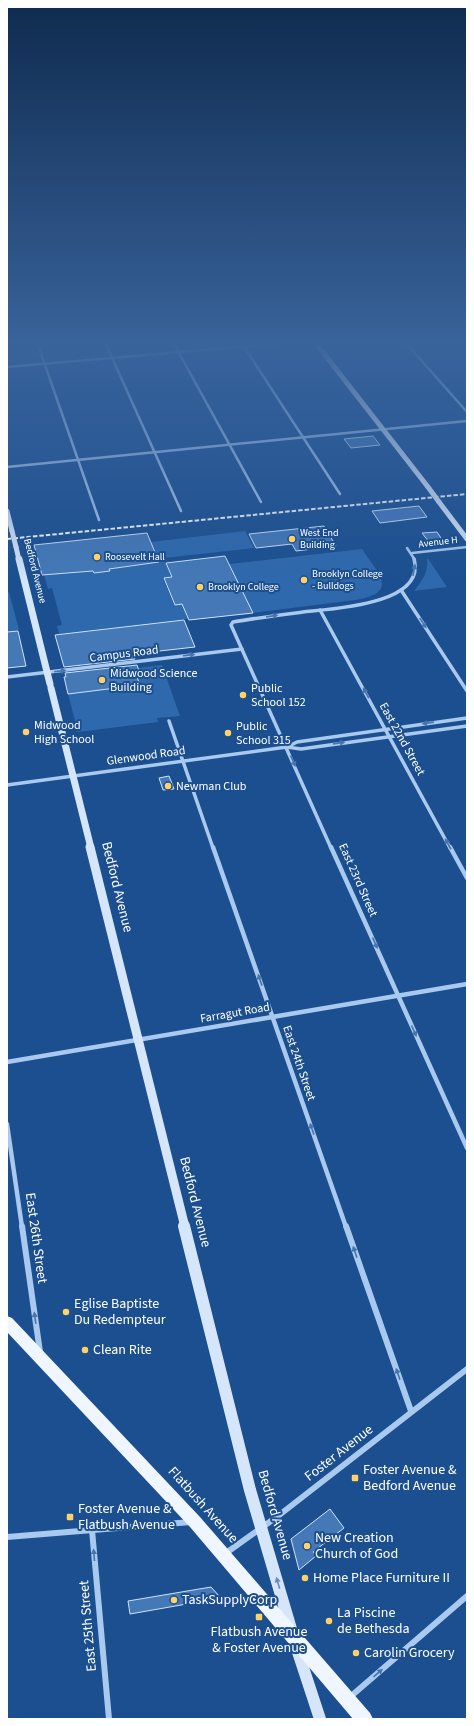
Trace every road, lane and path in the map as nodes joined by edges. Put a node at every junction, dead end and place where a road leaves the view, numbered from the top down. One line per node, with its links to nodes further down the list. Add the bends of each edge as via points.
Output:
1 (65, 423): 11 (street)
2 (141, 423): 10 (street)
3 (217, 423): 9 (street)
4 (293, 423): 8 (street)
5 (378, 423): 7 (main road)
6 (453, 423): 7 (street)
7 (384, 430): 8 (street); 18 (main road, bridge)
8 (303, 438): 9 (street); 13 (street)
9 (229, 445): 10 (street); 14 (street)
10 (154, 452): 11 (street); 16 (street)
11 (78, 460): 12 (street); 17 (street)
12 (7, 467)
13 (340, 494)
14 (261, 502)
15 (7, 511): 25 (main road, Bedford Avenue, bridge)
16 (181, 511)
17 (99, 520)
18 (467, 539)
19 (467, 547): 21 (street, Avenue H)
20 (407, 548): 21 (street)
21 (412, 553): 22 (street, one-way to 21, via 415,572 416,565)
22 (401, 590): 23 (street, via 368,603); 27 (street, one-way to 27)
23 (320, 610): 24 (street, East 23rd Street, one-way to 23, via 231,625 233,622); 31 (street, East 22nd Street, one-way to 23)
24 (242, 648): 25 (street, Campus Road, one-way to 24); 33 (street, East 23rd Street)
25 (47, 672): 26 (street, Campus Road); 35 (main road, Bedford Avenue)
26 (7, 677)
27 (467, 691)
28 (467, 718): 31 (street, Glenwood Road, one-way to 31)
29 (169, 720): 34 (street, East 24th Street)
30 (467, 726): 32 (street, Glenwood Road)
31 (386, 729): 32 (street, East 22nd Street); 33 (street, Glenwood Road, via 297,742)
32 (390, 736): 33 (street, Glenwood Road, one-way to 32, via 301,749); 37 (street, East 22nd Street, one-way to 32)
33 (287, 747): 34 (street, Glenwood Road); 39 (street, East 23rd Street, one-way to 39)
34 (183, 761): 35 (street, Glenwood Road); 40 (street, East 24th Street, one-way to 34)
35 (73, 776): 36 (street, Glenwood Road); 41 (main road, Bedford Avenue)
36 (7, 785)
37 (467, 878)
38 (467, 984): 39 (street, Farragut Road)
39 (398, 996): 40 (street, Farragut Road); 44 (street, East 23rd Street, one-way to 44)
40 (273, 1017): 41 (street, Farragut Road); 48 (street, East 24th Street, one-way to 40)
41 (138, 1040): 42 (street, Farragut Road); 50 (main road, Bedford Avenue)
42 (7, 1062)
43 (7, 1124): 46 (street, East 26th Street, one-way to 43)
44 (467, 1148)
45 (7, 1322): 46 (main road, Flatbush Avenue)
46 (40, 1356): 49 (main road, Flatbush Avenue)
47 (467, 1368): 48 (street, Foster Avenue)
48 (411, 1411): 50 (street, Foster Avenue)
49 (195, 1522): 51 (street); 53 (main road, Flatbush Avenue)
50 (260, 1529): 53 (street, Foster Avenue); 55 (main road, Bedford Avenue, one-way to 50)
51 (92, 1530): 52 (street); 57 (street, East 25th Street, one-way to 51)
52 (7, 1537)
53 (224, 1555): 55 (main road, Flatbush Avenue)
54 (467, 1596): 56 (street, one-way to 54)
55 (292, 1634): 56 (main road, Flatbush Avenue); 58 (main road, Bedford Avenue)
56 (348, 1698): 59 (main road, Flatbush Avenue)
57 (109, 1719)
58 (320, 1719)
59 (364, 1719)

